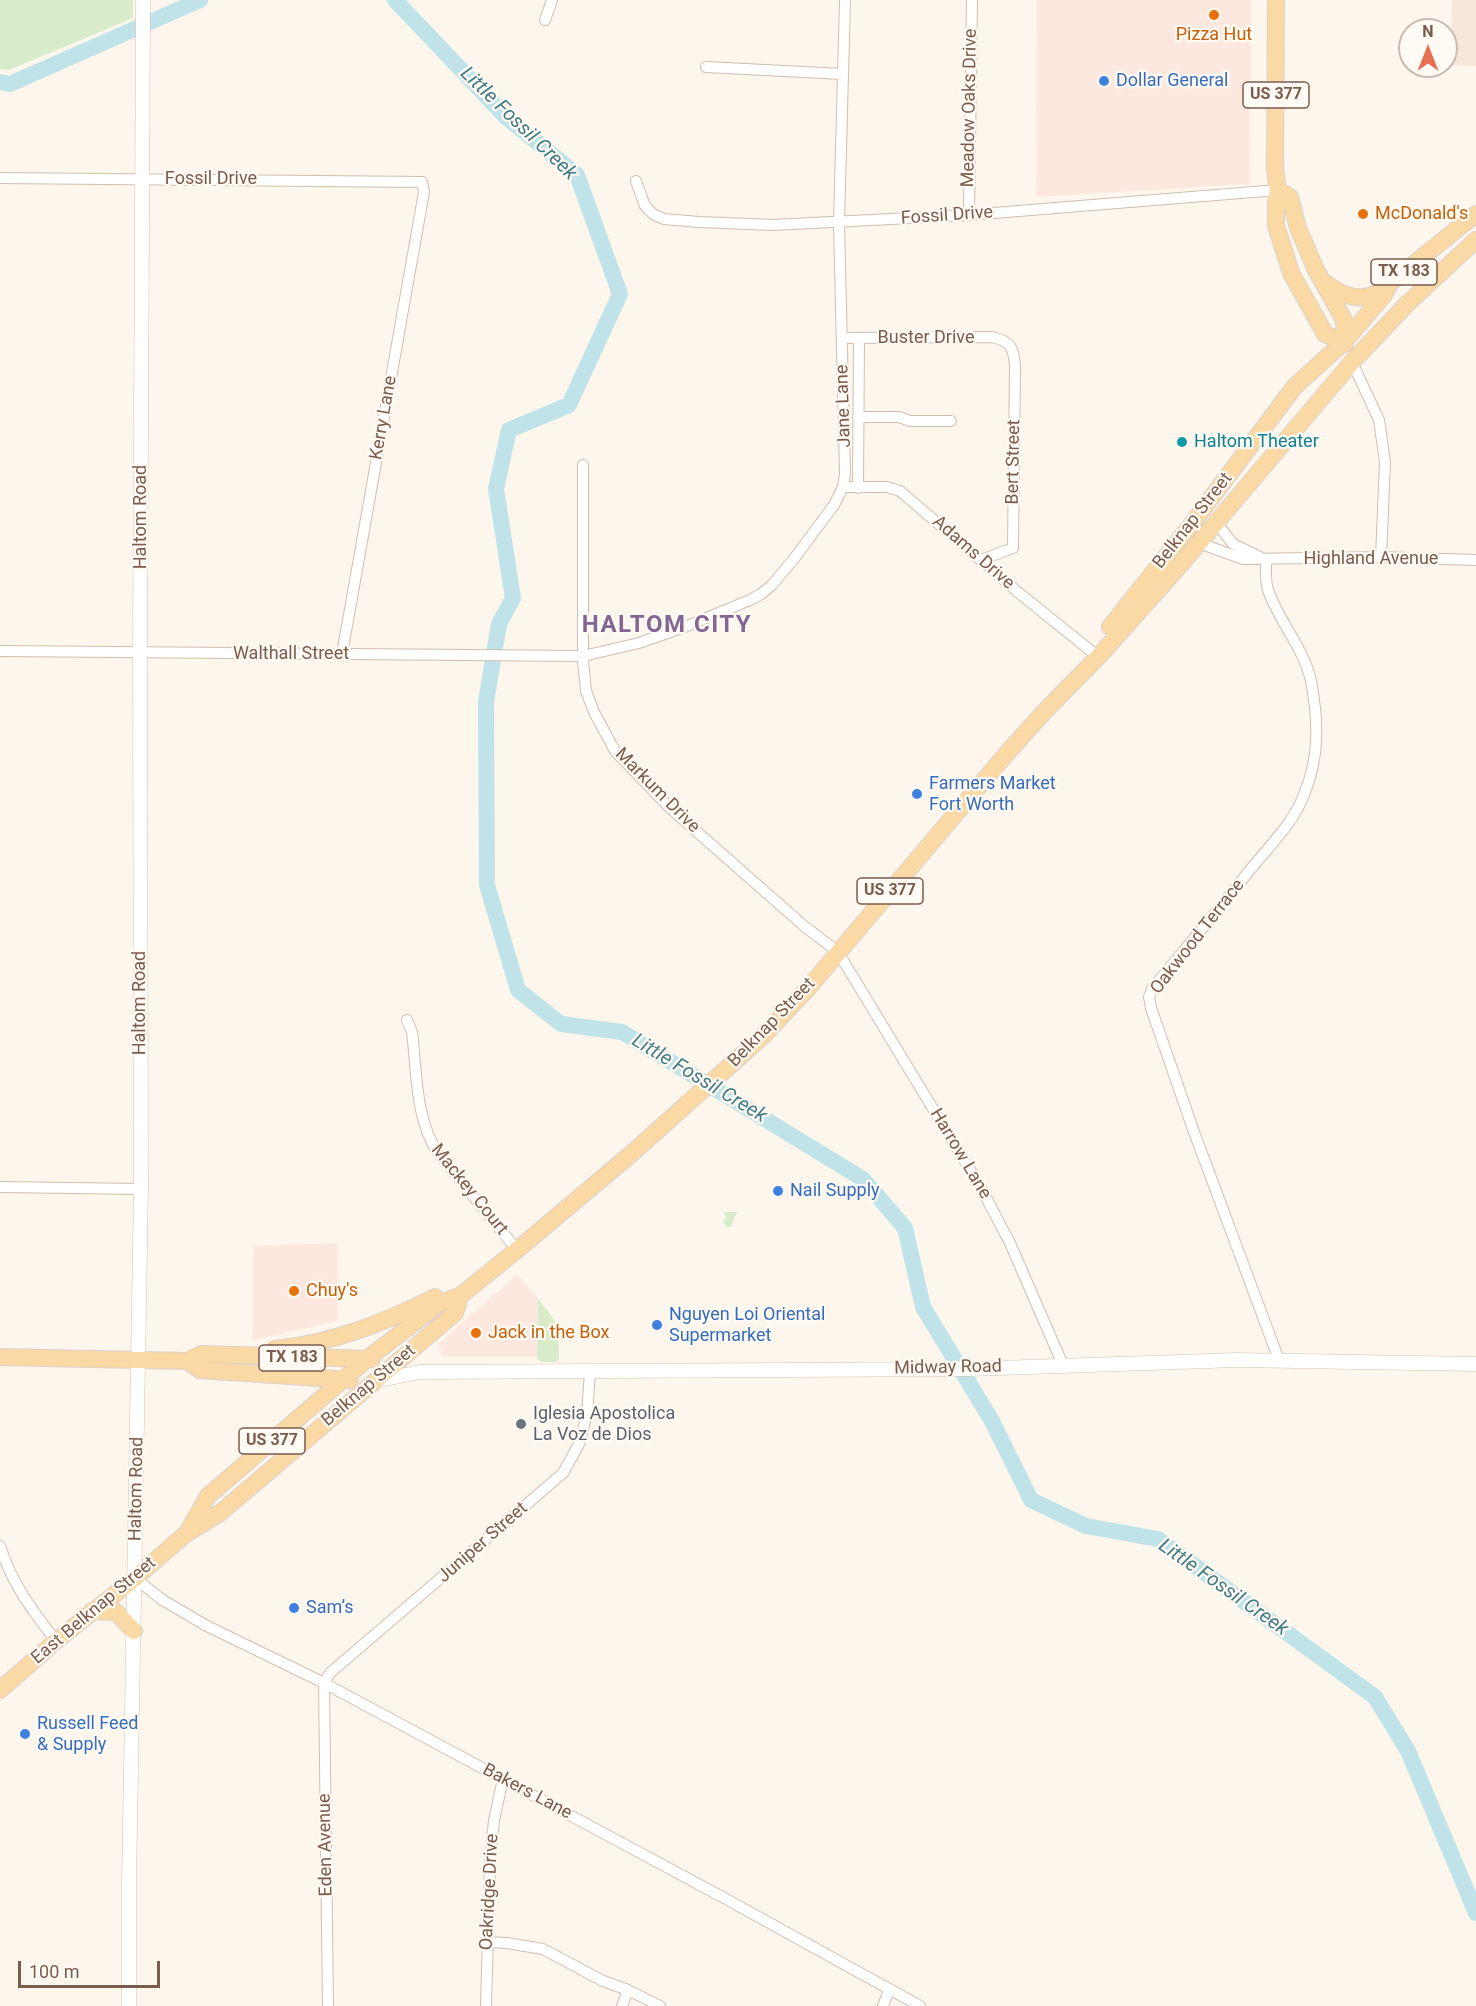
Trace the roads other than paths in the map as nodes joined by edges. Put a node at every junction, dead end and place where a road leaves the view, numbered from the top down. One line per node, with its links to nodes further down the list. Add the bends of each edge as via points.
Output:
1 (143, 0): 10 (main road, Haltom Road)
2 (552, 0): 6 (street)
3 (844, 0): 8 (street, Jane Lane)
4 (972, 0): 15 (street, Meadow Oaks Drive)
5 (1276, 0): 13 (main road, US 377)
6 (546, 20)
7 (706, 66): 8 (street)
8 (843, 74): 16 (street, Jane Lane)
9 (0, 178): 10 (street, Fossil Drive)
10 (143, 178): 12 (street, Fossil Drive); 37 (main road, Haltom Road)
11 (636, 181): 16 (street, Fossil Drive, via 645,206 664,219 773,225)
12 (422, 182): 38 (street, Kerry Lane, via 424,192)
13 (1278, 190): 15 (street, Fossil Drive); 18 (main road, US 377, via 1290,197 1298,228); 21 (main road, US 377, via 1276,225 1291,273 1325,334)
14 (1476, 214): 19 (main road, Belknap Street / TX 183)
15 (969, 215): 16 (street, Fossil Drive)
16 (839, 223): 20 (street, Jane Lane)
17 (1476, 240): 23 (main road, Belknap Street / TX 183)
18 (1321, 280): 19 (main road, via 1352,297 1374,295); 21 (main road, US 377, via 1344,320)
19 (1390, 283): 21 (main road, Belknap Street / TX 183)
20 (851, 338): 22 (street, Buster Drive, via 992,338); 24 (street); 28 (street, Jane Lane)
21 (1344, 342): 23 (main road, US 377); 36 (main road, Belknap Street / US 377, via 1295,386)
22 (1008, 344): 33 (street, Bert Street, via 1015,367 1013,548)
23 (1352, 362): 29 (main road, Belknap Street / US 377); 31 (street, via 1381,430 1385,462)
24 (858, 417): 25 (street); 27 (street)
25 (951, 422)
26 (583, 465): 39 (street, Markum Drive)
27 (857, 484): 28 (street, Adams Drive); 33 (street, Adams Drive, via 900,491)
28 (843, 487): 39 (street, Jane Lane, via 794,560 761,594 639,643)
29 (1216, 522): 30 (main road, Belknap Street / US 377); 32 (street, via 1233,544)
30 (1199, 543): 32 (street, via 1243,559); 40 (main road, Belknap Street / US 377)
31 (1381, 557): 32 (street, Highland Avenue); 34 (street, Highland Avenue)
32 (1266, 559): 54 (street, Oakwood Terrace, via 1267,588 1309,673 1317,711 1314,765 1305,794 1285,829 1149,997 1194,1132)
33 (981, 560): 36 (street, Adams Drive)
34 (1476, 560)
35 (0, 651): 37 (street, Walthall Street)
36 (1092, 651): 40 (main road, Belknap Street / US 377)
37 (140, 653): 38 (street, Walthall Street); 44 (main road, Haltom Road)
38 (342, 654): 39 (street, Walthall Street)
39 (583, 656): 41 (street, Markum Drive, via 586,691 615,751 670,808)
40 (1045, 711): 41 (main road, Belknap Street / US 377)
41 (838, 952): 45 (main road, Belknap Street / US 377, via 730,1067); 57 (street, Harrow Lane, via 981,1188 1010,1243)
42 (407, 1020): 45 (street, Mackey Court, via 428,1139)
43 (0, 1187): 44 (street)
44 (141, 1189): 51 (main road, Haltom Road)
45 (517, 1250): 46 (main road, Belknap Street / US 377)
46 (490, 1272): 47 (main road, Belknap Street / US 377); 48 (main road, via 348,1334 295,1347)
47 (460, 1296): 52 (main road, Belknap Street / US 377, via 440,1303); 53 (main road, Belknap Street / US 377, via 455,1313)
48 (216, 1355): 50 (main road, TX 183); 55 (main road, TX 183, via 201,1354)
49 (0, 1357): 51 (main road, TX 183)
50 (285, 1358): 52 (main road, TX 183); 60 (main road)
51 (139, 1359): 55 (main road, TX 183); 66 (main road, Haltom Road)
52 (367, 1359): 53 (main road, TX 183); 61 (main road, Belknap Street / US 377)
53 (398, 1360): 58 (main road, Midway Road / TX 183); 62 (main road, Belknap Street / US 377)
54 (1279, 1360): 56 (main road, Midway Road); 57 (main road, Midway Road)
55 (187, 1361): 60 (main road, TX 183, via 200,1370)
56 (1476, 1364)
57 (1063, 1365): 59 (main road, Midway Road)
58 (420, 1372): 59 (main road, Midway Road); 62 (main road, Midway Road / TX 183)
59 (590, 1372): 70 (street, Juniper Street, via 587,1415 579,1444 563,1473 330,1673)
60 (292, 1376): 61 (main road, TX 183); 63 (main road, via 319,1385)
61 (345, 1379): 62 (main road, TX 183); 63 (main road, Belknap Street / US 377)
62 (374, 1381): 64 (main road, Belknap Street / US 377, via 220,1513)
63 (320, 1401): 64 (main road, Belknap Street / US 377, via 208,1496)
64 (187, 1533): 66 (main road, East Belknap Street / US 377)
65 (0, 1546): 69 (street, via 26,1603)
66 (135, 1578): 67 (main road, East Belknap Street / US 377); 68 (main road, Haltom Road); 70 (street, Bakers Lane, via 205,1625)
67 (92, 1611): 68 (main road, via 116,1612); 69 (main road, East Belknap Street / US 377)
68 (134, 1631): 76 (main road, Haltom Road)
69 (56, 1641): 71 (main road, East Belknap Street / US 377)
70 (324, 1683): 72 (street, Bakers Lane); 77 (street, Eden Avenue)
71 (0, 1690)
72 (503, 1779): 73 (street, Oakridge Drive, via 490,1861); 75 (street, Bakers Lane)
73 (488, 1942): 74 (street, via 543,1949); 78 (street, Oakridge Drive)
74 (628, 1990): 79 (street); 80 (street)
75 (889, 1990): 81 (street); 82 (street, Bakers Lane)
76 (129, 2006)
77 (328, 2006)
78 (486, 2006)
79 (621, 2006)
80 (660, 2006)
81 (883, 2006)
82 (920, 2006)

